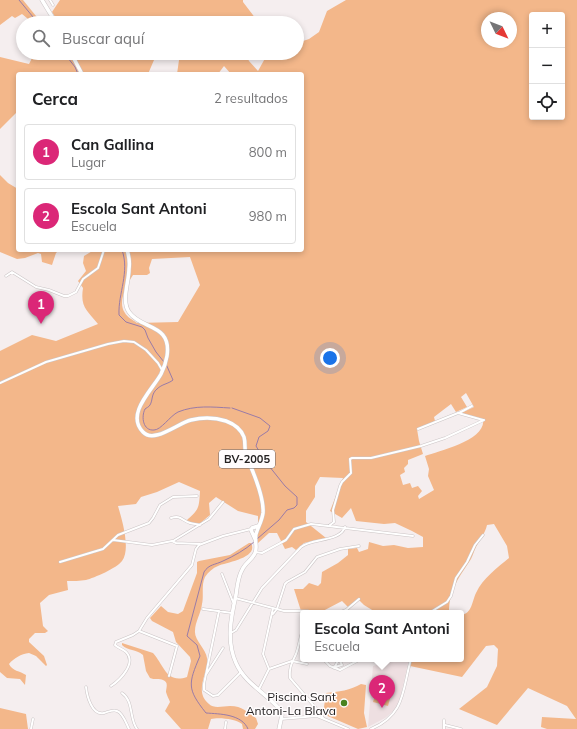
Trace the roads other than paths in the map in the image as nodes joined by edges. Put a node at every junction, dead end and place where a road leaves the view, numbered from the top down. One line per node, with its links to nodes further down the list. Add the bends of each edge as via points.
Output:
1 (38, 0): 4 (main road)
2 (42, 0): 4 (main road)
3 (50, 0): 5 (street)
4 (44, 4): 6 (main road)
5 (53, 5)
6 (52, 16)
7 (75, 60): 8 (main road)
8 (81, 72)
9 (103, 252): 11 (street, via 98,268 83,279 76,292 70,296 36,287 12,272)
10 (127, 252): 12 (main road, BV-2005, via 130,264 125,297 127,308 131,315 155,328 163,336 167,347)
11 (6, 276)
12 (163, 371): 13 (street, via 146,350 134,342 124,341 46,362); 23 (main road, BV-2005, via 140,406 137,418 140,429 146,435 155,436 191,420 203,418 221,420 237,427 243,436 246,456 262,502 263,512)
13 (0, 383)
14 (472, 406): 15 (street)
15 (458, 413): 16 (street); 21 (street, via 484,420 422,446 371,458 350,459 351,473 340,486 333,510 334,522)
16 (418, 429)
17 (198, 496): 26 (street, via 173,497 160,505 149,523)
18 (223, 502): 20 (street, via 209,519)
19 (171, 518): 20 (street, via 179,516 190,523)
20 (200, 525): 27 (street)
21 (330, 526): 22 (street); 30 (street, via 311,524 299,527 294,529 286,540 262,553)
22 (345, 527): 25 (street); 36 (street, via 337,536 301,547 262,588)
23 (254, 531): 28 (street); 30 (main road, BV-2005)
24 (483, 535): 41 (street, via 456,578 451,596 447,602)
25 (413, 536)
26 (112, 539): 27 (street, via 152,545); 31 (street, via 103,549)
27 (172, 541): 28 (street, via 180,544)
28 (201, 544): 46 (street, via 196,549 192,565)
29 (359, 546): 39 (street, via 340,548 317,558 305,572 285,584)
30 (256, 552): 33 (main road, via 241,571)
31 (60, 562)
32 (222, 574): 35 (street)
33 (235, 598): 35 (main road); 36 (street)
34 (359, 599): 40 (street)
35 (234, 603): 44 (main road)
36 (253, 603): 37 (street); 47 (street, via 236,630)
37 (273, 608): 39 (street); 45 (street)
38 (203, 609): 42 (street)
39 (277, 609): 43 (street); 45 (street)
40 (346, 610)
41 (434, 610)
42 (219, 611): 44 (street); 60 (street)
43 (300, 612)
44 (232, 613): 47 (main road)
45 (273, 614): 58 (street, via 263,654)
46 (139, 631): 61 (street, via 177,646); 62 (street, via 116,642 115,645 126,652 129,658 127,672)
47 (230, 633): 59 (main road, via 234,659)
48 (300, 639): 50 (street)
49 (223, 648): 60 (street)
50 (292, 661): 56 (street); 58 (street); 66 (street, via 290,678)
51 (326, 662): 57 (street)
52 (337, 662): 57 (street)
53 (340, 662): 57 (street, via 342,665)
54 (355, 662): 57 (street, via 340,670)
55 (410, 662): 80 (street, via 399,706 388,719)
56 (307, 664)
57 (334, 668)
58 (269, 669): 64 (street)
59 (241, 672): 60 (street, via 218,695 213,696 203,688); 64 (main road)
60 (206, 674)
61 (169, 676)
62 (111, 686)
63 (86, 687): 75 (street, via 89,701 97,712 102,714 117,710)
64 (258, 690): 70 (main road, via 282,713)
65 (122, 693): 76 (street, via 126,696)
66 (320, 713): 67 (street); 68 (street)
67 (317, 716): 68 (street); 70 (street)
68 (323, 718): 79 (street)
69 (33, 719): 74 (street)
70 (281, 719): 78 (main road)
71 (444, 720): 73 (street)
72 (226, 722): 77 (street)
73 (445, 725): 81 (street); 82 (street)
74 (31, 729)
75 (129, 729)
76 (137, 729)
77 (225, 729)
78 (279, 729)
79 (348, 729)
80 (371, 729)
81 (444, 729)
82 (461, 729)

